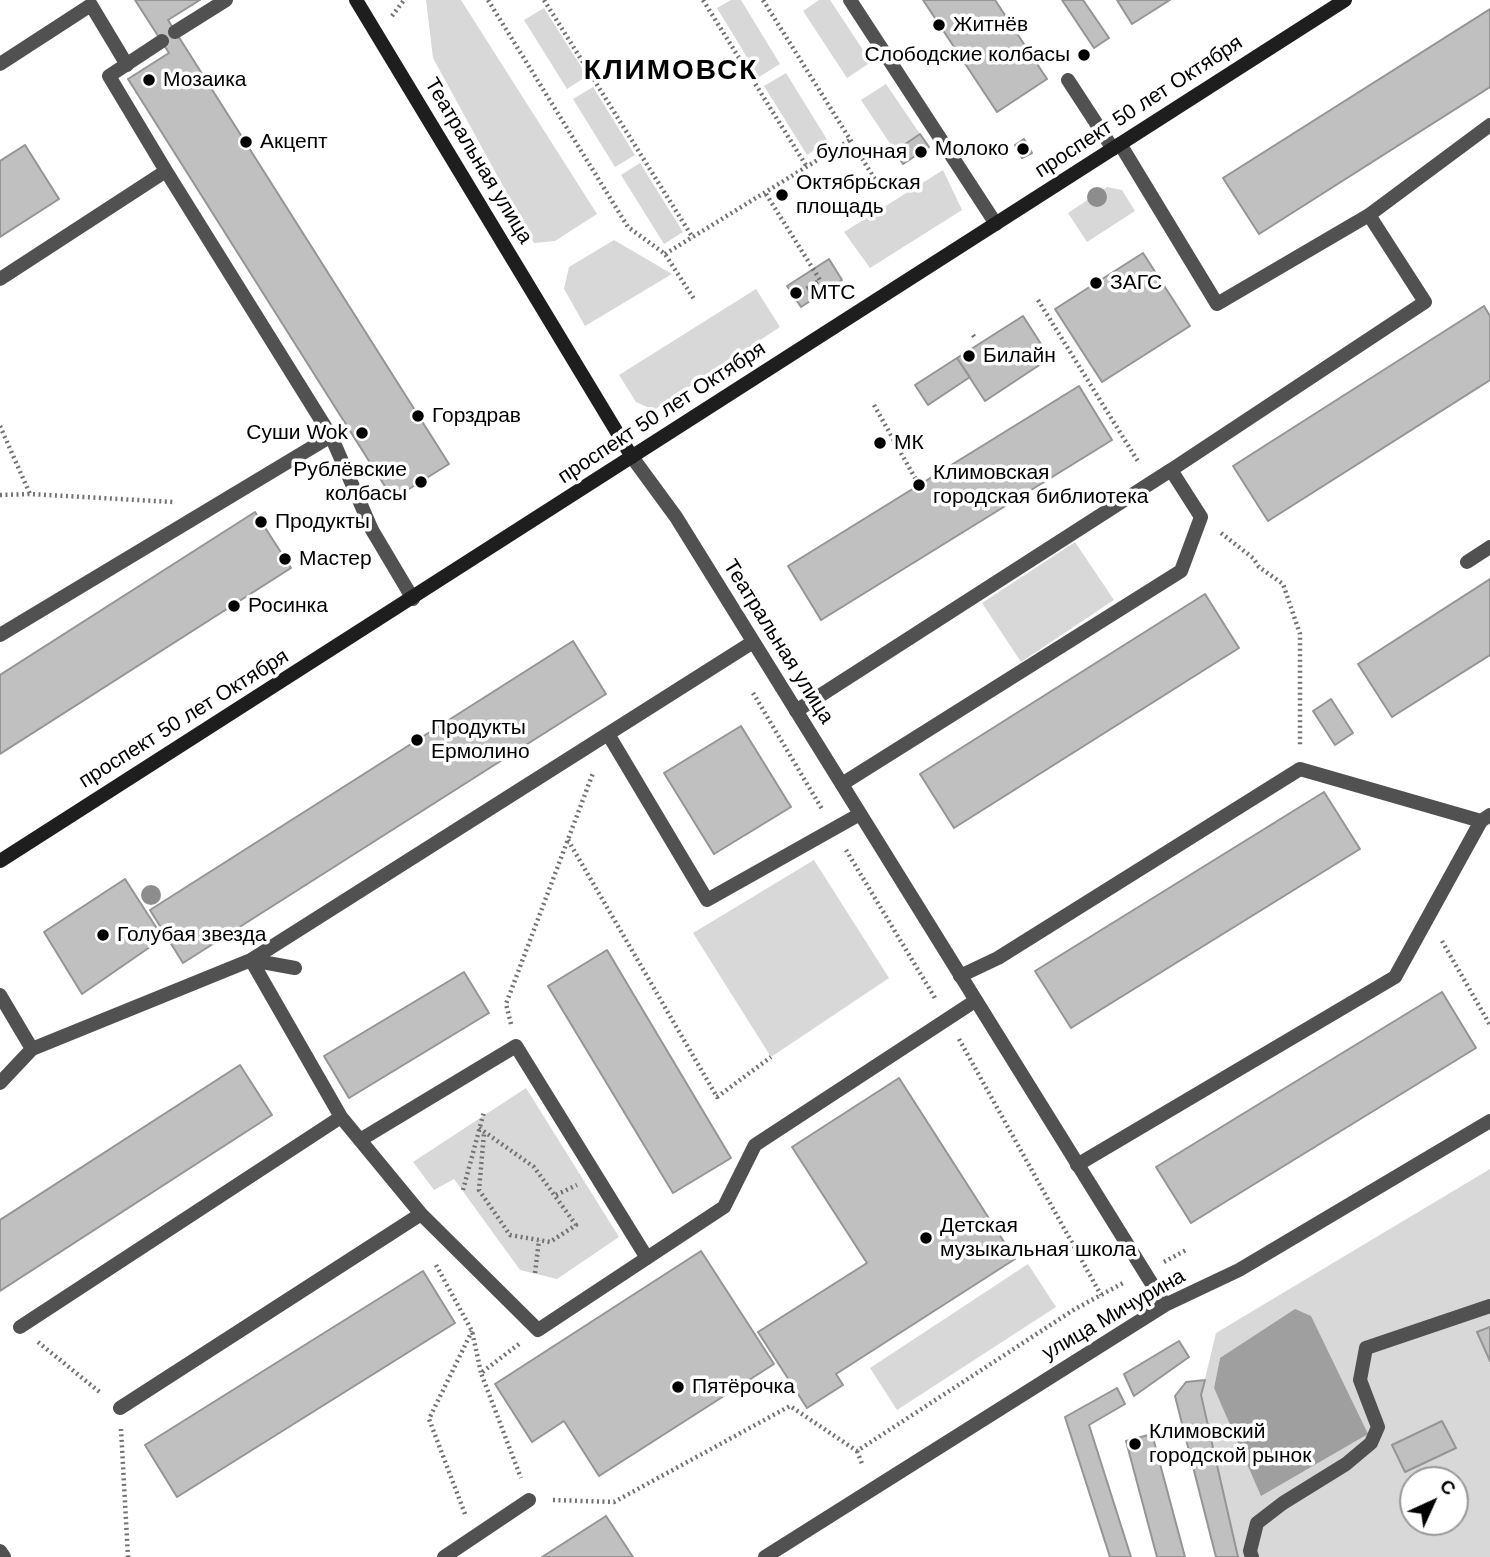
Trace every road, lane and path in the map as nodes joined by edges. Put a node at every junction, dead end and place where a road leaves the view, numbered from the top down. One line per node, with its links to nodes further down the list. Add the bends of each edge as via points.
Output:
1 (226, 0): 10 (street)
2 (356, 0): 33 (main road, Театральная улица)
3 (488, 0): 25 (path, via 628,228)
4 (544, 0): 24 (path)
5 (703, 0): 18 (path)
6 (763, 0): 16 (path)
7 (850, 0): 23 (street)
8 (1345, 0): 17 (main road, проспект 50 лет Октября)
9 (90, 3): 12 (street); 13 (street)
10 (175, 32)
11 (162, 41): 13 (street)
12 (0, 64)
13 (127, 65): 19 (street, via 109,76)
14 (1068, 80): 17 (street)
15 (1490, 125): 22 (street)
16 (850, 140): 18 (path); 20 (path)
17 (1116, 147): 22 (street, via 1217,304); 23 (main road, проспект 50 лет Октября)
18 (807, 167): 21 (path)
19 (166, 171): 26 (street); 32 (street)
20 (876, 181)
21 (766, 194): 24 (path); 27 (path, via 820,280)
22 (1369, 215): 34 (street, via 1425,302)
23 (996, 224): 33 (main road, проспект 50 лет Октября)
24 (693, 237): 25 (path)
25 (665, 254): 28 (path)
26 (0, 279)
27 (794, 297)
28 (694, 299)
29 (1038, 300): 35 (path)
30 (874, 405): 36 (path)
31 (0, 426): 38 (path)
32 (331, 436): 39 (street); 43 (street, via 372,530)
33 (632, 457): 43 (main road, проспект 50 лет Октября); 45 (street, Театральная улица, via 676,517)
34 (1171, 470): 35 (street); 40 (street)
35 (1152, 483): 47 (street)
36 (919, 485)
37 (0, 495): 38 (path)
38 (30, 495): 39 (path)
39 (219, 503): 44 (street)
40 (1201, 517): 49 (path, via 1283,584 1300,634); 50 (street, via 1181,571)
41 (1490, 547): 42 (street)
42 (1467, 562)
43 (412, 599): 55 (main road, проспект 50 лет Октября)
44 (0, 635)
45 (753, 642): 46 (street); 47 (street, Театральная улица)
46 (731, 656): 48 (street); 53 (path)
47 (796, 710): 50 (street, Театральная улица)
48 (608, 734): 53 (street, via 707,900); 54 (path); 57 (street)
49 (1300, 769): 52 (street); 59 (street, via 998,958)
50 (842, 785): 51 (street, Театральная улица)
51 (860, 814): 53 (street); 59 (street, Театральная улица)
52 (1485, 818): 56 (street)
53 (833, 829): 62 (path)
54 (568, 840): 64 (path, via 506,1004); 66 (path, via 717,1097)
55 (0, 861)
56 (1428, 916): 63 (path); 74 (street, via 1395,976)
57 (251, 961): 58 (street); 65 (street); 69 (street)
58 (295, 968)
59 (960, 976): 61 (street, Театральная улица)
60 (0, 995): 65 (street)
61 (975, 1000): 62 (street); 74 (street, Театральная улица)
62 (947, 1019): 81 (street, via 755,1144 724,1207); 85 (path)
63 (1490, 1025)
64 (516, 1045): 73 (street); 81 (street)
65 (33, 1049): 67 (street)
66 (771, 1056)
67 (0, 1083)
68 (484, 1112): 71 (path)
69 (341, 1116): 73 (street); 88 (street)
70 (1490, 1121): 86 (street, улица Мичурина, via 1239,1270)
71 (479, 1128): 72 (path); 76 (path)
72 (484, 1133): 77 (path, via 534,1167); 79 (path, via 479,1190 510,1235)
73 (360, 1140): 78 (street)
74 (1077, 1165): 84 (street, Театральная улица)
75 (584, 1182): 77 (path)
76 (463, 1190)
77 (555, 1195): 79 (path, via 576,1225 550,1242)
78 (421, 1214): 89 (street); 92 (street)
79 (539, 1240): 83 (path)
80 (1188, 1249): 84 (path)
81 (647, 1258): 89 (street)
82 (435, 1264): 90 (path)
83 (535, 1273)
84 (1144, 1273): 85 (path); 86 (street, Театральная улица)
85 (1101, 1295): 93 (path, via 857,1451 790,1406 614,1502)
86 (1165, 1305): 99 (street, улица Мичурина)
87 (1490, 1306): 100 (street, via 1366,1348 1360,1380 1378,1427 1371,1443 1258,1523)
88 (20, 1327): 92 (path)
89 (538, 1330): 91 (path)
90 (472, 1331): 91 (path); 94 (path, via 429,1419)
91 (481, 1373): 93 (path)
92 (120, 1408): 97 (path)
93 (529, 1500): 94 (street)
94 (474, 1537): 98 (street)
95 (0, 1551): 96 (street)
96 (4, 1557)
97 (128, 1557)
98 (444, 1557)
99 (765, 1557)
100 (1252, 1557)

